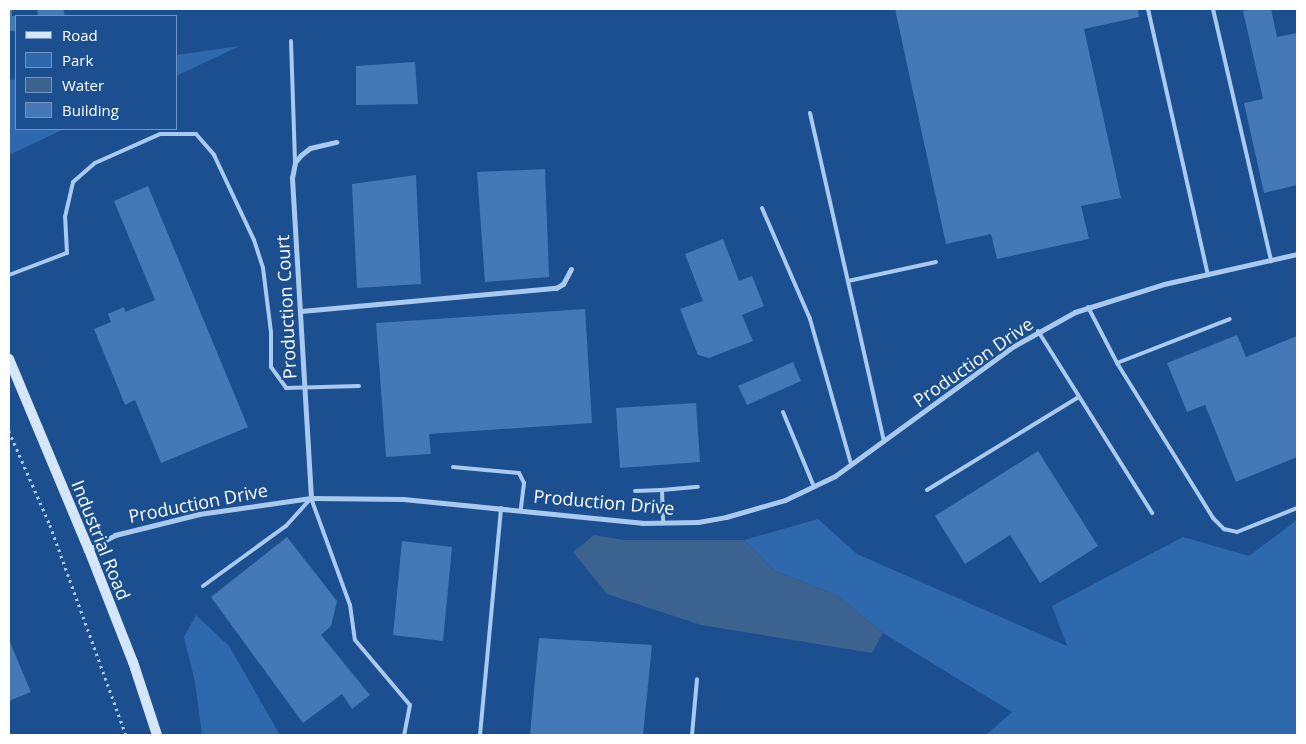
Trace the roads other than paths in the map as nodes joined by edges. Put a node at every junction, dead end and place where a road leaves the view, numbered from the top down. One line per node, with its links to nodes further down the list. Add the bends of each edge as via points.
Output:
1 (1148, 9): 13 (lane)
2 (1213, 9): 9 (lane)
3 (291, 41): 6 (lane)
4 (810, 112): 14 (lane)
5 (336, 142): 6 (street, via 310,148)
6 (295, 162): 16 (street, Production Court, via 292,178)
7 (762, 208): 26 (lane, via 810,319)
8 (1297, 254): 9 (street, Production Drive)
9 (1271, 261): 13 (street, Production Drive)
10 (936, 262): 14 (lane)
11 (571, 269): 16 (street, via 563,284 556,288)
12 (9, 275): 22 (lane, via 67,253 65,217 73,182 94,163 160,134 196,134 214,155 254,240 263,268 271,332 271,367 286,388)
13 (1208, 275): 15 (street, Production Drive, via 1111,298)
14 (848, 281): 25 (lane)
15 (1088, 307): 18 (street, Production Drive); 20 (lane)
16 (301, 311): 22 (street, Production Court)
17 (1230, 319): 20 (lane)
18 (1038, 331): 23 (lane); 25 (street, Production Drive)
19 (9, 359): 39 (main road, Industrial Road)
20 (1117, 362): 35 (lane, via 1213,518 1224,530 1237,532)
21 (359, 386): 22 (lane)
22 (305, 388): 33 (street, Production Court)
23 (1079, 397): 31 (lane); 37 (lane)
24 (783, 412): 29 (lane)
25 (884, 443): 26 (street, Production Drive)
26 (851, 465): 29 (street, Production Drive)
27 (453, 467): 36 (lane, via 520,472 524,483)
28 (698, 487): 30 (lane)
29 (814, 487): 38 (street, Production Drive, via 785,500 726,517)
30 (662, 490): 32 (lane); 38 (lane)
31 (927, 490)
32 (634, 491)
33 (311, 498): 34 (street, Production Drive, via 403,499); 39 (street, Production Drive, via 190,516 115,535); 40 (lane, via 286,526); 43 (lane, via 350,605 355,640 410,705)
34 (501, 508): 36 (street, Production Drive); 44 (lane)
35 (1297, 508)
36 (520, 509): 38 (street, Production Drive)
37 (1152, 513)
38 (663, 523)
39 (89, 550): 42 (main road, Industrial Road)
40 (203, 586)
41 (697, 679): 45 (lane)
42 (157, 735)
43 (404, 735)
44 (480, 735)
45 (692, 735)

